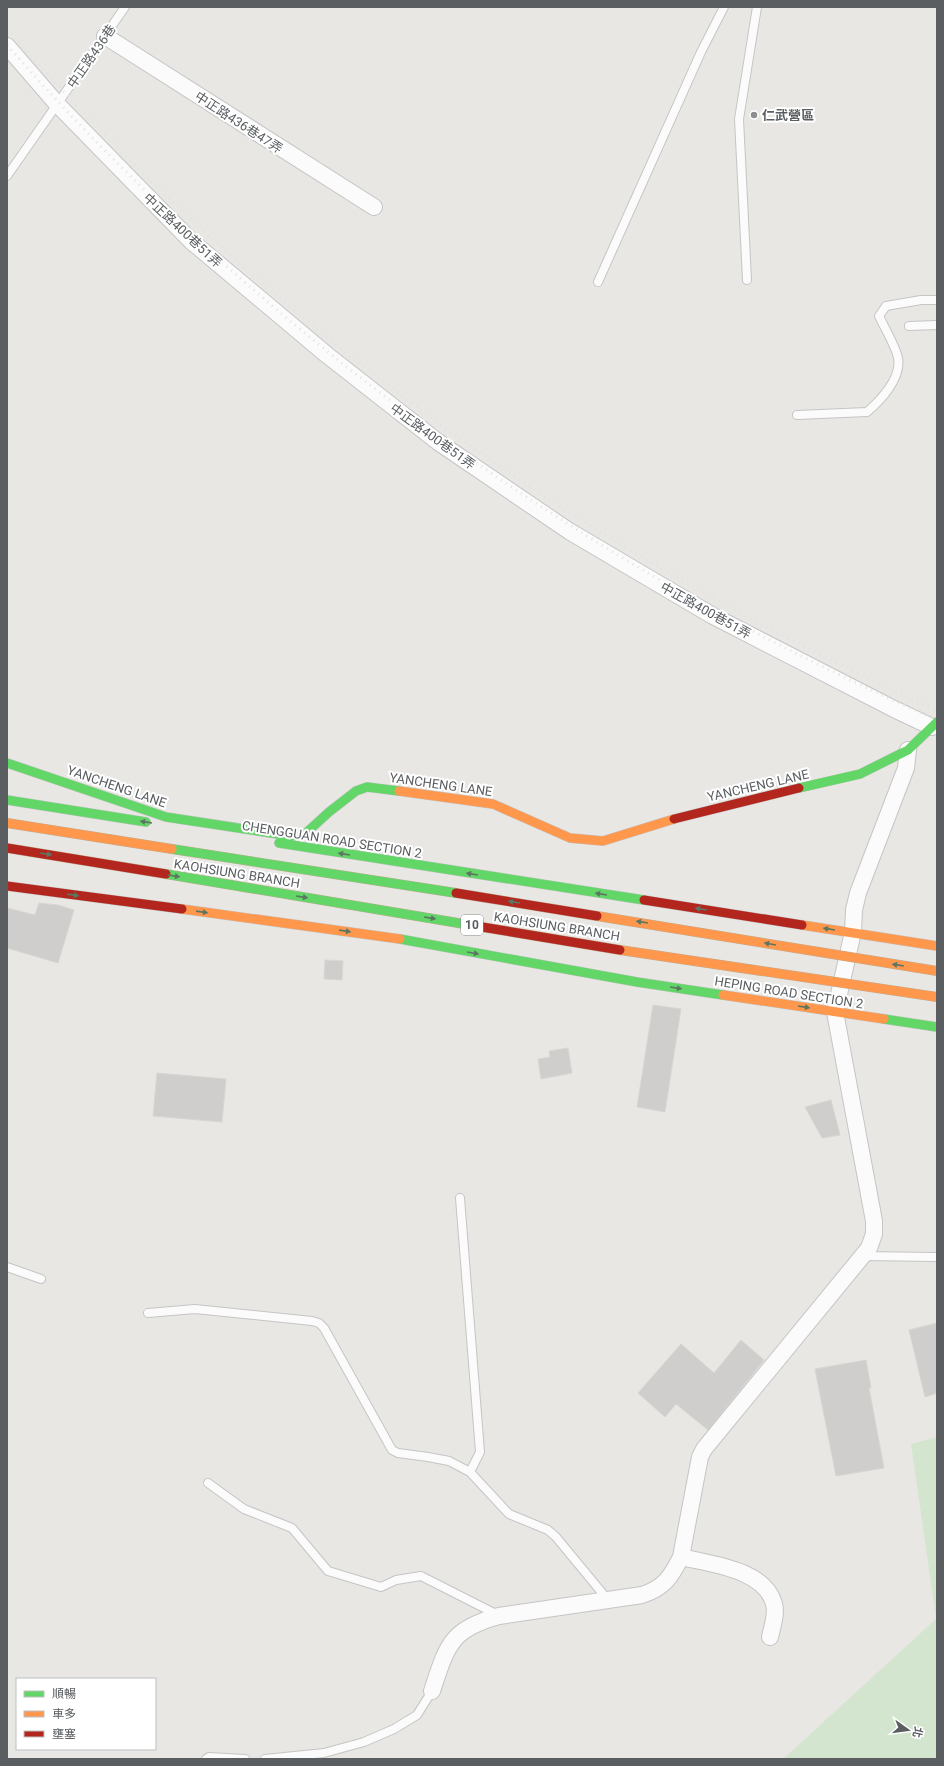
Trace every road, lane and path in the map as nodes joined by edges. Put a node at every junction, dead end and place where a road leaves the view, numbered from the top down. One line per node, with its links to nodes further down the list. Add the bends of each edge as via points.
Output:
1 (125, 7): 4 (lane, 中正路436巷)
2 (724, 7): 10 (lane, via 701,52)
3 (757, 7): 9 (lane, via 739,119)
4 (105, 36): 6 (lane, 中正路436巷); 8 (street, 中正路436巷47弄)
5 (7, 46): 6 (street, 中正路400巷51弄)
6 (57, 104): 7 (lane, 中正路436巷); 15 (street, 中正路400巷51弄, via 191,241 327,355 438,442 569,531 713,616 894,710)
7 (7, 176)
8 (374, 208)
9 (747, 280)
10 (598, 282)
11 (937, 300): 14 (lane, via 886,306 879,316 899,358 892,384 881,400 867,412)
12 (937, 325): 13 (lane)
13 (909, 326)
14 (797, 415)
15 (935, 724): 16 (main road, YANCHENG LANE)
16 (908, 750): 17 (main road, YANCHENG LANE, via 860,774 690,814 603,842 570,838 493,804 367,787 356,791 306,833 291,836 166,817); 22 (street, via 906,768 858,893)
17 (7, 763)
18 (7, 800): 22 (main road, CHENGGUAN ROAD SECTION 2, one-way to 18)
19 (7, 823): 24 (main road, KAOHSIUNG BRANCH / 10, one-way to 19, bridge, via 661,925)
20 (7, 848): 25 (main road, KAOHSIUNG BRANCH / 10, one-way to 25, bridge, via 651,955)
21 (7, 886): 26 (main road, HEPING ROAD SECTION 2, one-way to 26, via 381,936 638,982)
22 (853, 932): 23 (main road); 26 (street)
23 (937, 946)
24 (937, 971)
25 (937, 998)
26 (835, 1012): 27 (main road, HEPING ROAD SECTION 2); 29 (street, via 874,1221 874,1234 869,1248)
27 (937, 1027)
28 (460, 1198): 34 (lane, via 480,1452)
29 (862, 1256): 30 (lane); 36 (street, via 704,1449 700,1457)
30 (937, 1257)
31 (7, 1267): 32 (lane)
32 (42, 1279)
33 (148, 1313): 34 (lane, via 194,1309 319,1323 392,1450 449,1462)
34 (470, 1472): 37 (lane, via 510,1514 548,1530 556,1537)
35 (208, 1483): 38 (lane, via 244,1509 292,1528 328,1571 381,1587 396,1580 421,1576)
36 (681, 1557): 37 (street, via 667,1580 656,1590); 39 (street, via 733,1570 765,1586 775,1606)
37 (608, 1600): 38 (street)
38 (499, 1616): 40 (street, via 471,1626 450,1644 444,1654)
39 (770, 1637)
40 (432, 1691): 43 (lane, via 417,1715 394,1729 364,1742 324,1753)
41 (206, 1759): 42 (lane)
42 (245, 1759)
43 (265, 1759)

